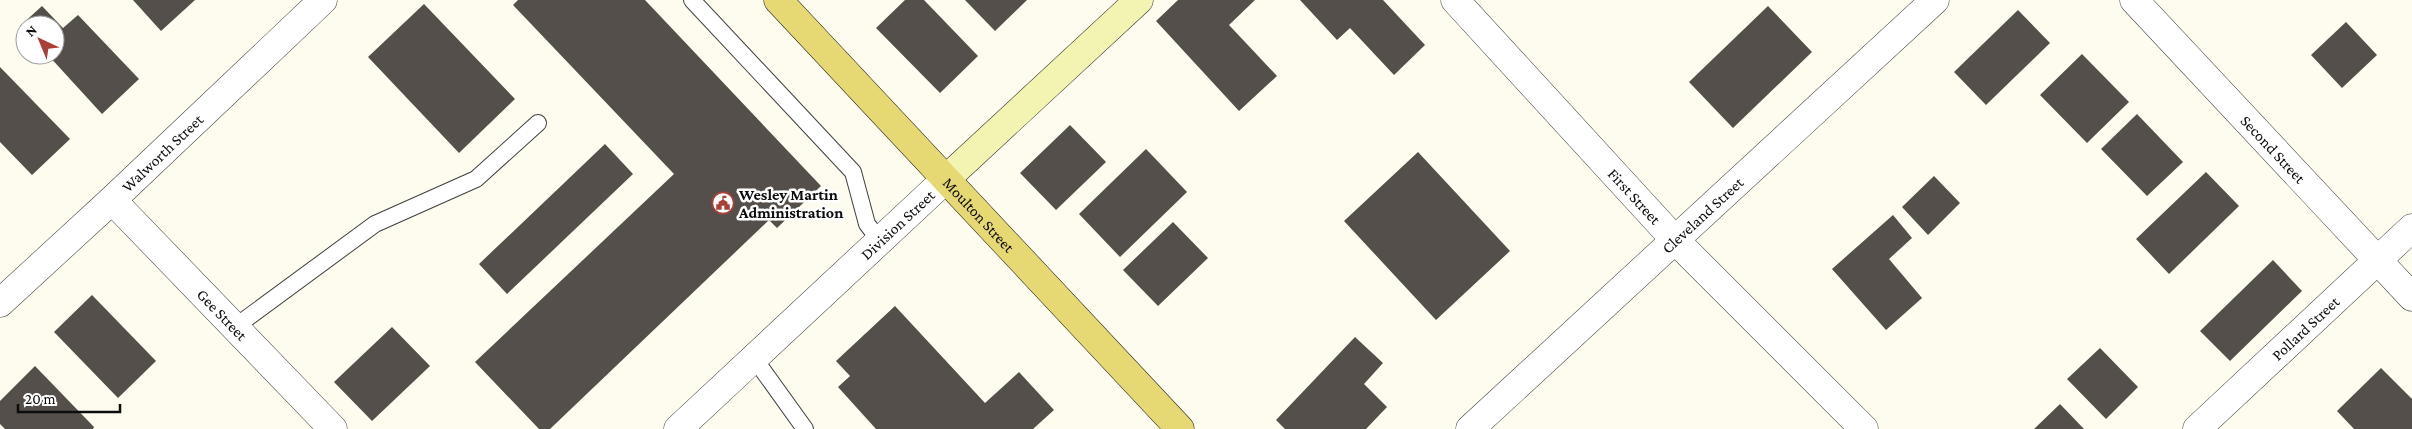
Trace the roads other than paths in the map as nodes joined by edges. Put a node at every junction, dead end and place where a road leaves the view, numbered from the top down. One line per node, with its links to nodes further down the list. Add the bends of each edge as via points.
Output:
1 (323, 0): 10 (street, Walworth Street)
2 (692, 0): 12 (lane, via 854,172 866,224)
3 (778, 0): 9 (main road, Moulton Street)
4 (1139, 0): 9 (street, Division Street)
5 (1455, 0): 13 (street, First Street)
6 (1935, 0): 13 (street, Cleveland Street)
7 (2134, 0): 14 (street, Second Street)
8 (538, 123): 17 (lane, via 476,179 375,224)
9 (946, 179): 12 (street, Division Street); 22 (main road, Moulton Street)
10 (112, 200): 16 (street, Walworth Street); 17 (street, Gee Street)
11 (2412, 228): 14 (street, Pollard Street)
12 (880, 241): 18 (street, Division Street)
13 (1676, 241): 23 (street, Cleveland Street); 24 (street, First Street)
14 (2377, 261): 15 (street, Second Street); 25 (street, Pollard Street)
15 (2412, 297)
16 (0, 303)
17 (235, 327): 19 (street, Gee Street)
18 (754, 358): 20 (street, Division Street); 21 (lane)
19 (333, 429)
20 (678, 429)
21 (805, 429)
22 (1180, 429)
23 (1470, 429)
24 (1864, 429)
25 (2197, 429)

